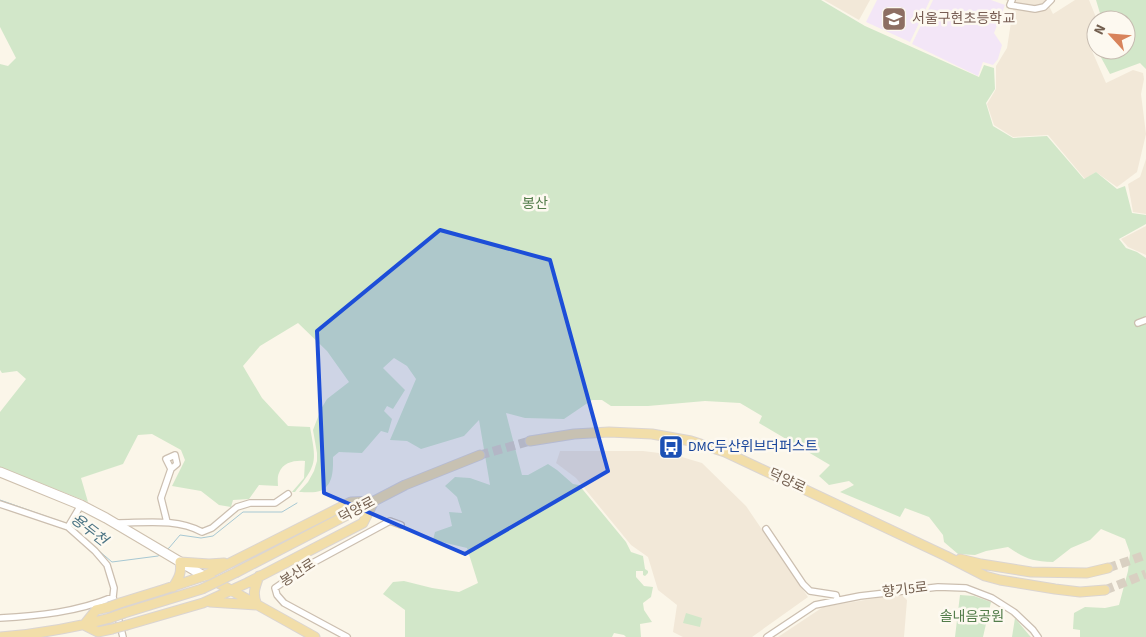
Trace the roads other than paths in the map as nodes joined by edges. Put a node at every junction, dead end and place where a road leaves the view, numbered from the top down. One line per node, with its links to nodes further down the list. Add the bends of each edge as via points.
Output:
1 (1012, 0): 2 (street, via 1010,5 1035,9 1044,7)
2 (1051, 0)
3 (1146, 320): 4 (street)
4 (1138, 323)
5 (530, 441): 18 (main road, 덕양로, via 610,432 691,440 725,452)
6 (480, 455): 10 (main road, 덕양로, via 404,485)
7 (171, 469): 13 (street, via 161,498)
8 (0, 472): 12 (main road)
9 (288, 494): 13 (street, via 275,503 250,503 237,507 212,528 202,532)
10 (374, 501): 19 (main road, via 351,502); 23 (main road, via 363,523); 32 (main road, 덕양로, bridge, via 202,590)
11 (0, 504): 16 (street)
12 (79, 509): 14 (main road); 16 (street)
13 (167, 522): 14 (street)
14 (114, 523): 20 (main road)
15 (401, 525): 36 (street, 봉산로, via 390,521 307,566 275,588 284,603)
16 (68, 527): 28 (street, via 107,565)
17 (766, 529): 27 (street, via 810,591)
18 (946, 556): 21 (main road, 덕양로, via 1031,572 1087,573); 26 (main road, 덕양로, via 1000,580 1080,592)
19 (235, 560): 20 (main road, via 209,564); 22 (main road)
20 (180, 562): 22 (main road); 24 (main road, via 180,574)
21 (1108, 568)
22 (204, 576): 24 (main road); 25 (main road)
23 (259, 576): 25 (main road); 30 (main road, via 254,598)
24 (173, 587): 28 (main road)
25 (231, 590): 29 (main road); 30 (main road)
26 (1105, 590)
27 (837, 598): 37 (street, 향기5로, via 815,605); 38 (street, 향기5로, via 938,587 966,588 992,598 1014,612)
28 (117, 600): 31 (street, via 63,611); 32 (main road, bridge, via 96,610); 34 (street)
29 (202, 603): 30 (main road); 32 (main road, bridge, via 98,632)
30 (257, 605): 35 (main road)
31 (0, 618)
32 (84, 625): 33 (main road)
33 (0, 636)
34 (123, 637)
35 (316, 637)
36 (347, 637)
37 (767, 637)
38 (1038, 637)

